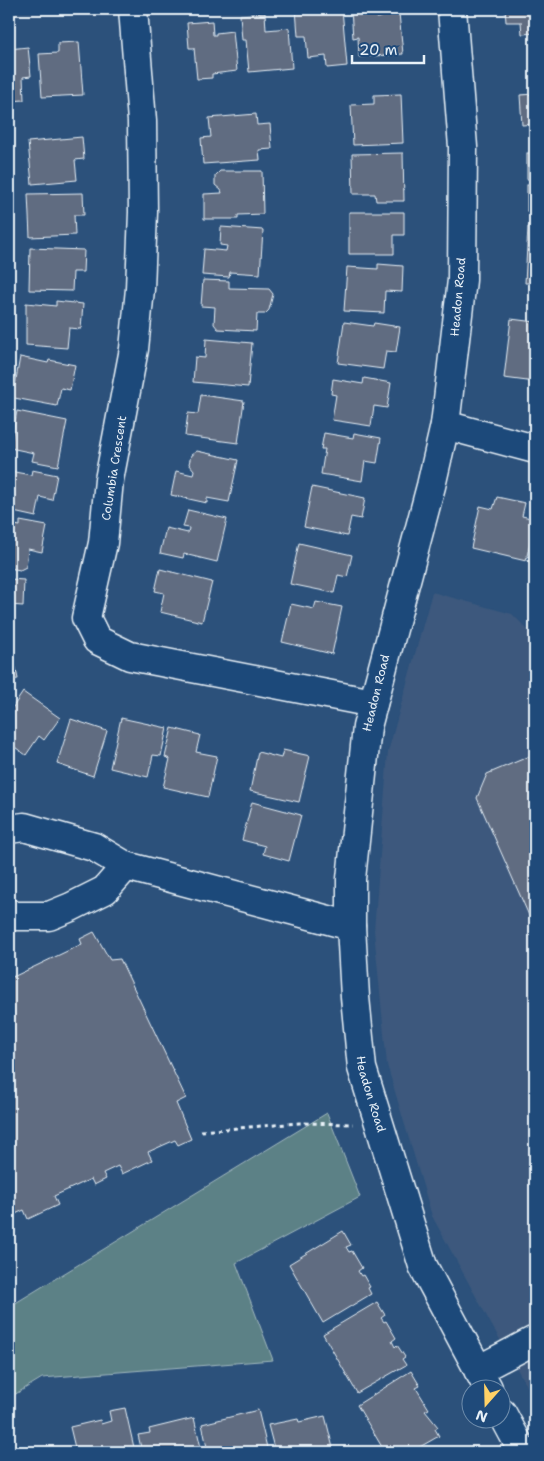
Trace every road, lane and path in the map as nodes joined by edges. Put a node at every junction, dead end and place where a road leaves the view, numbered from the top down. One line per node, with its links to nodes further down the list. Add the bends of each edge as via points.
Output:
1 (133, 9): 5 (street, Columbia Crescent, via 142,130 140,289 134,349 109,480 103,543 86,618 97,640 130,656)
2 (452, 9): 3 (street, Headon Road, via 464,147 462,280)
3 (445, 425): 4 (street); 5 (street, Headon Road)
4 (535, 449)
5 (372, 703): 9 (street, Headon Road, via 366,727 352,870)
6 (9, 829): 7 (street, via 24,827 94,847)
7 (126, 866): 8 (street, via 105,890 49,916 15,916); 9 (street)
8 (9, 913)
9 (351, 926): 10 (street, Headon Road, via 362,1068)
10 (381, 1125): 11 (path, via 299,1123); 13 (street, Headon Road, via 423,1266)
11 (201, 1131)
12 (535, 1340): 14 (street)
13 (482, 1378)
14 (484, 1378)
15 (507, 1428): 16 (street)
16 (515, 1450)

